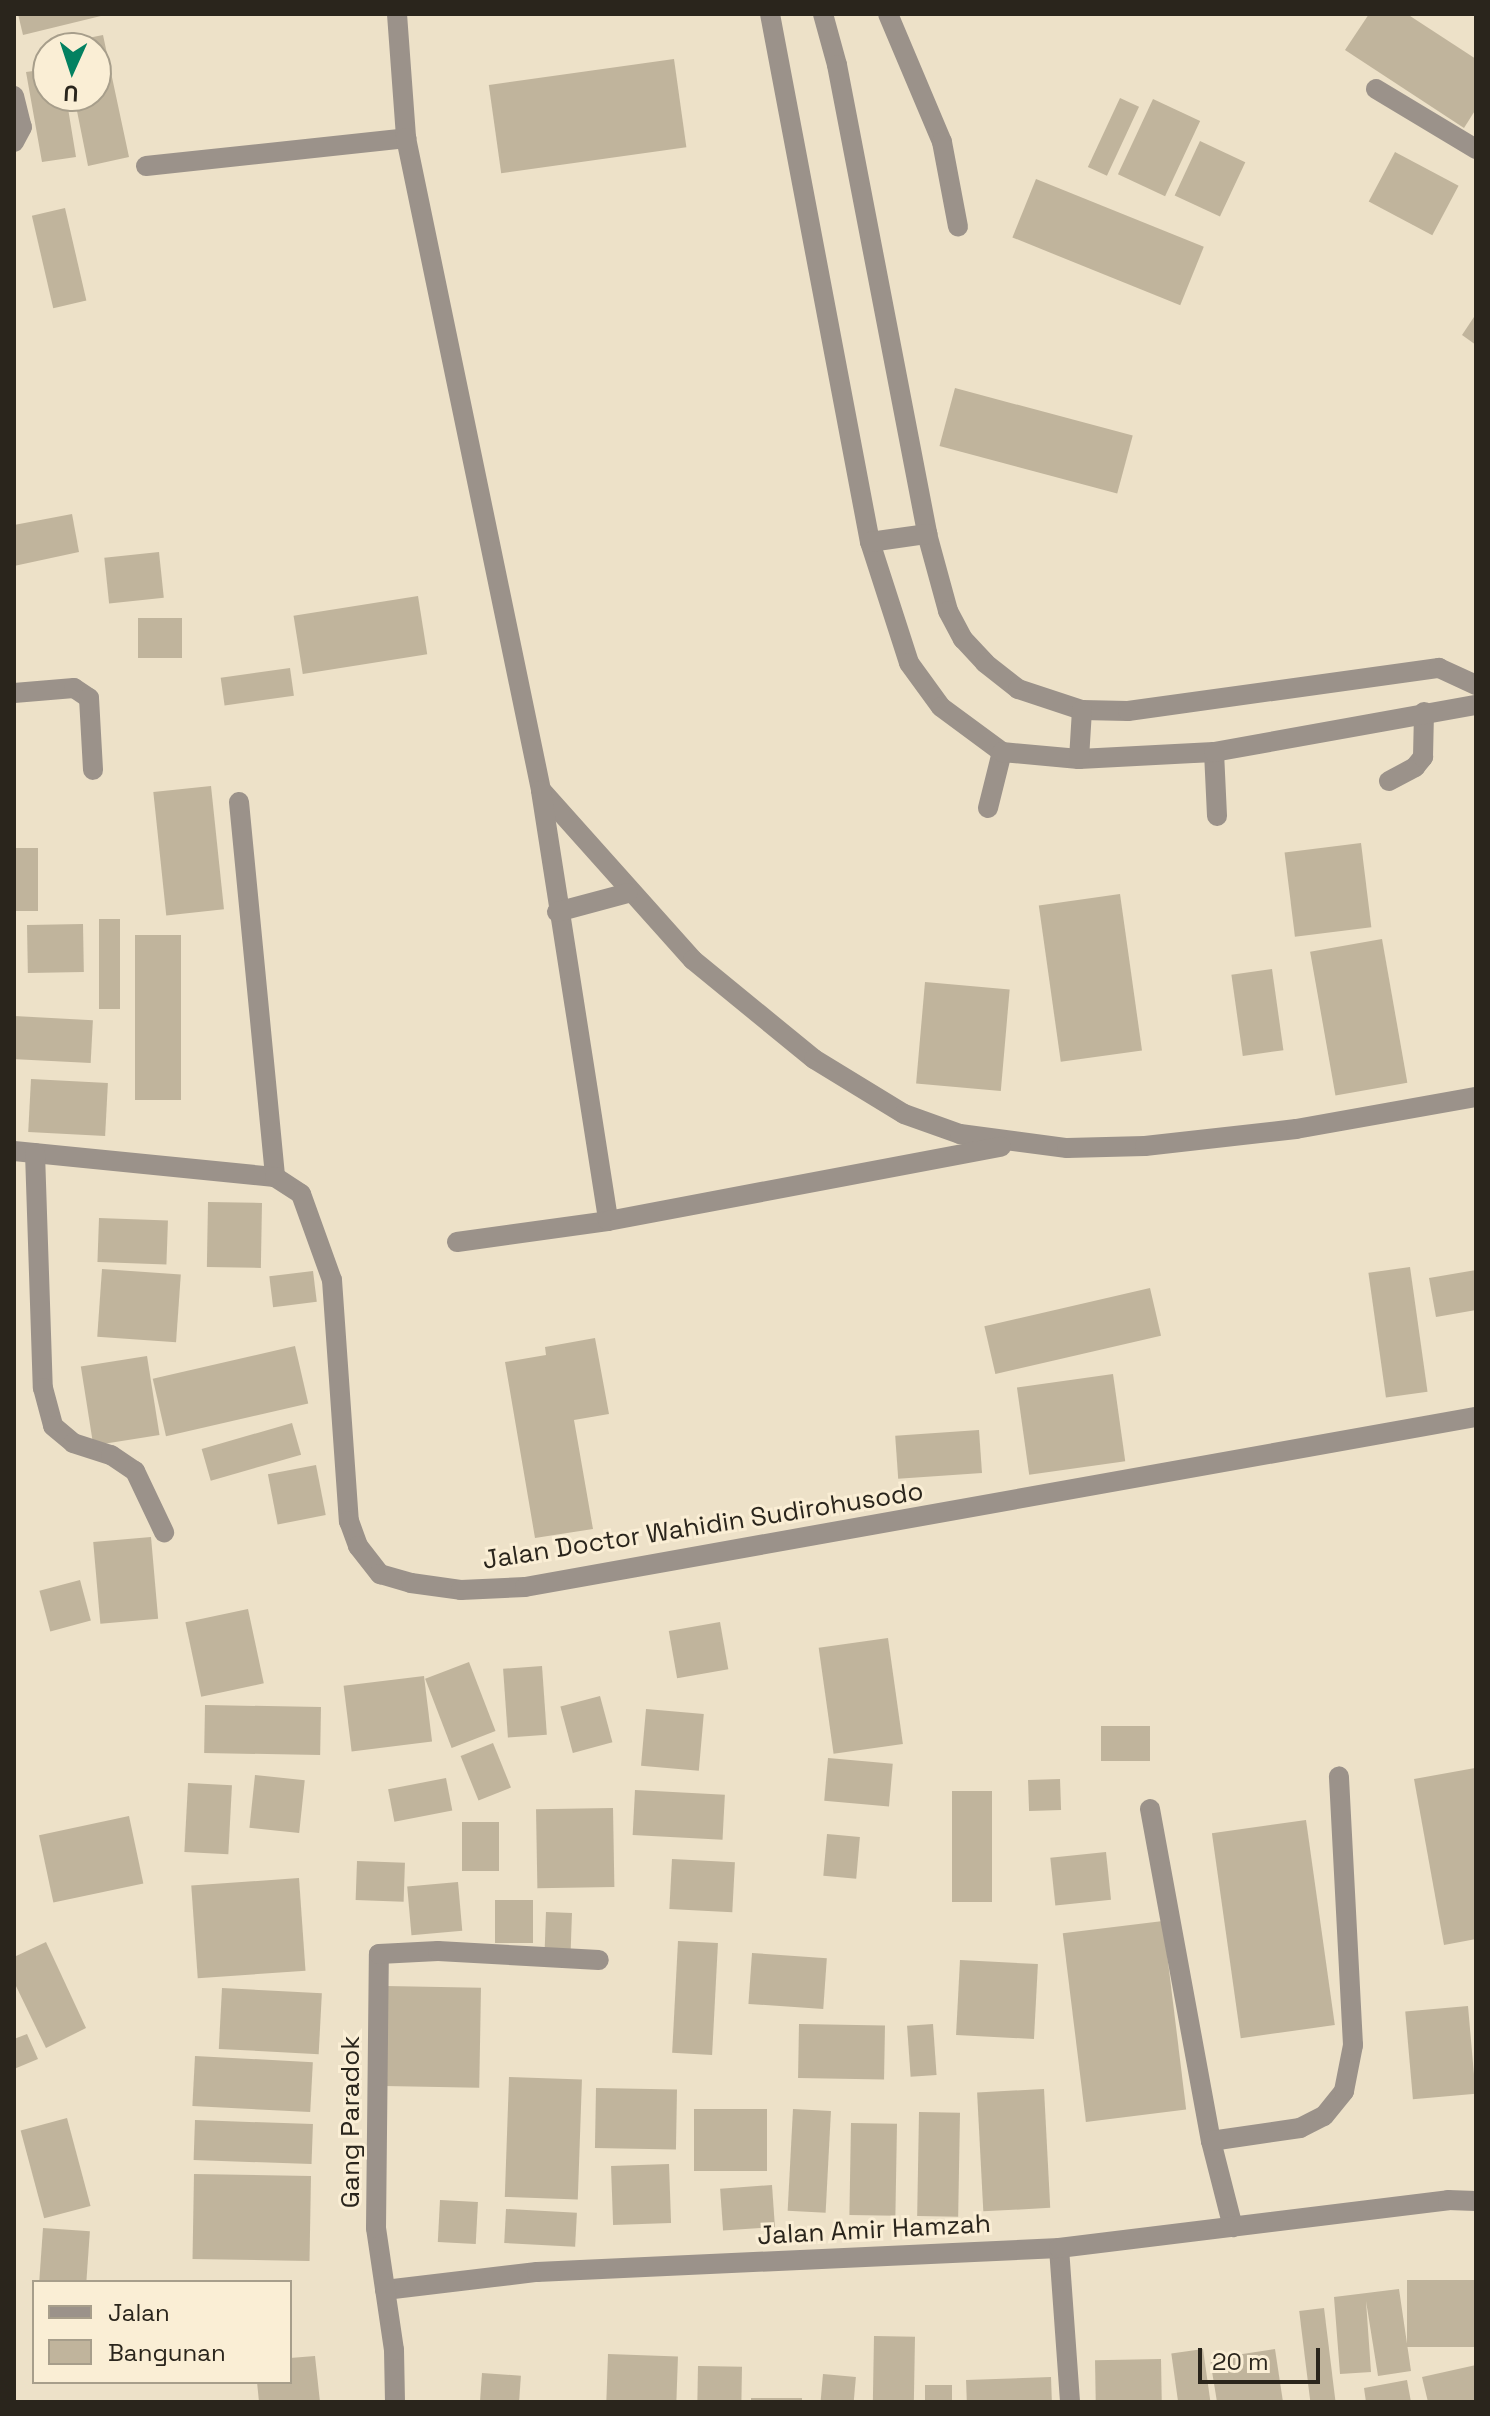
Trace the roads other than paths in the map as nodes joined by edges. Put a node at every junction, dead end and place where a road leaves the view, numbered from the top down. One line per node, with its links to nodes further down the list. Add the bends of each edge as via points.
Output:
1 (397, 14): 7 (street)
2 (770, 14): 13 (street)
3 (823, 14): 12 (street)
4 (888, 14): 11 (street, via 942,142)
5 (1376, 89): 9 (street)
6 (14, 96): 8 (street, via 22,127)
7 (406, 138): 10 (street); 24 (street)
8 (14, 142)
9 (1476, 149)
10 (146, 166)
11 (958, 227)
12 (927, 534): 13 (street); 17 (street, via 948,611 963,639 1018,689)
13 (870, 542): 19 (street, via 909,663 941,707)
14 (1476, 685): 17 (street, via 1439,668 1128,711)
15 (14, 693): 22 (street, via 74,688 89,698)
16 (1476, 705): 18 (street)
17 (1082, 710): 21 (street)
18 (1424, 712): 20 (street); 23 (street, via 1423,757)
19 (1002, 752): 21 (street); 26 (street)
20 (1214, 752): 21 (street); 27 (street)
21 (1079, 759)
22 (93, 770)
23 (1389, 781)
24 (541, 790): 28 (street); 29 (street)
25 (239, 802): 34 (street)
26 (988, 808)
27 (1217, 816)
28 (628, 893): 29 (street); 31 (street, via 693,960 814,1059 904,1114 960,1134)
29 (557, 912): 35 (street)
30 (1476, 1097): 31 (street, via 1296,1129 1145,1146)
31 (1016, 1144): 35 (street)
32 (14, 1151): 33 (street)
33 (35, 1153): 34 (street); 38 (street, via 43,1388 53,1426 73,1443 111,1455 135,1471)
34 (275, 1177): 37 (street, Jalan Doctor Wahidin Sudirohusodo, via 301,1194 332,1280 349,1521 358,1546 380,1574 411,1583 461,1590 525,1587)
35 (608, 1221): 36 (street)
36 (457, 1242)
37 (1476, 1417)
38 (164, 1532)
39 (1339, 1776): 42 (street, via 1353,2045 1344,2091 1324,2116 1300,2128)
40 (1150, 1809): 42 (street)
41 (599, 1960): 46 (street, Gang Paradok, via 438,1951 379,1954 376,2228)
42 (1211, 2141): 44 (street)
43 (1476, 2201): 44 (street, Jalan Amir Hamzah)
44 (1233, 2227): 45 (street, Jalan Amir Hamzah)
45 (1059, 2248): 46 (street, Jalan Amir Hamzah, via 537,2272); 48 (street)
46 (385, 2290): 47 (street)
47 (395, 2402)
48 (1070, 2402)

